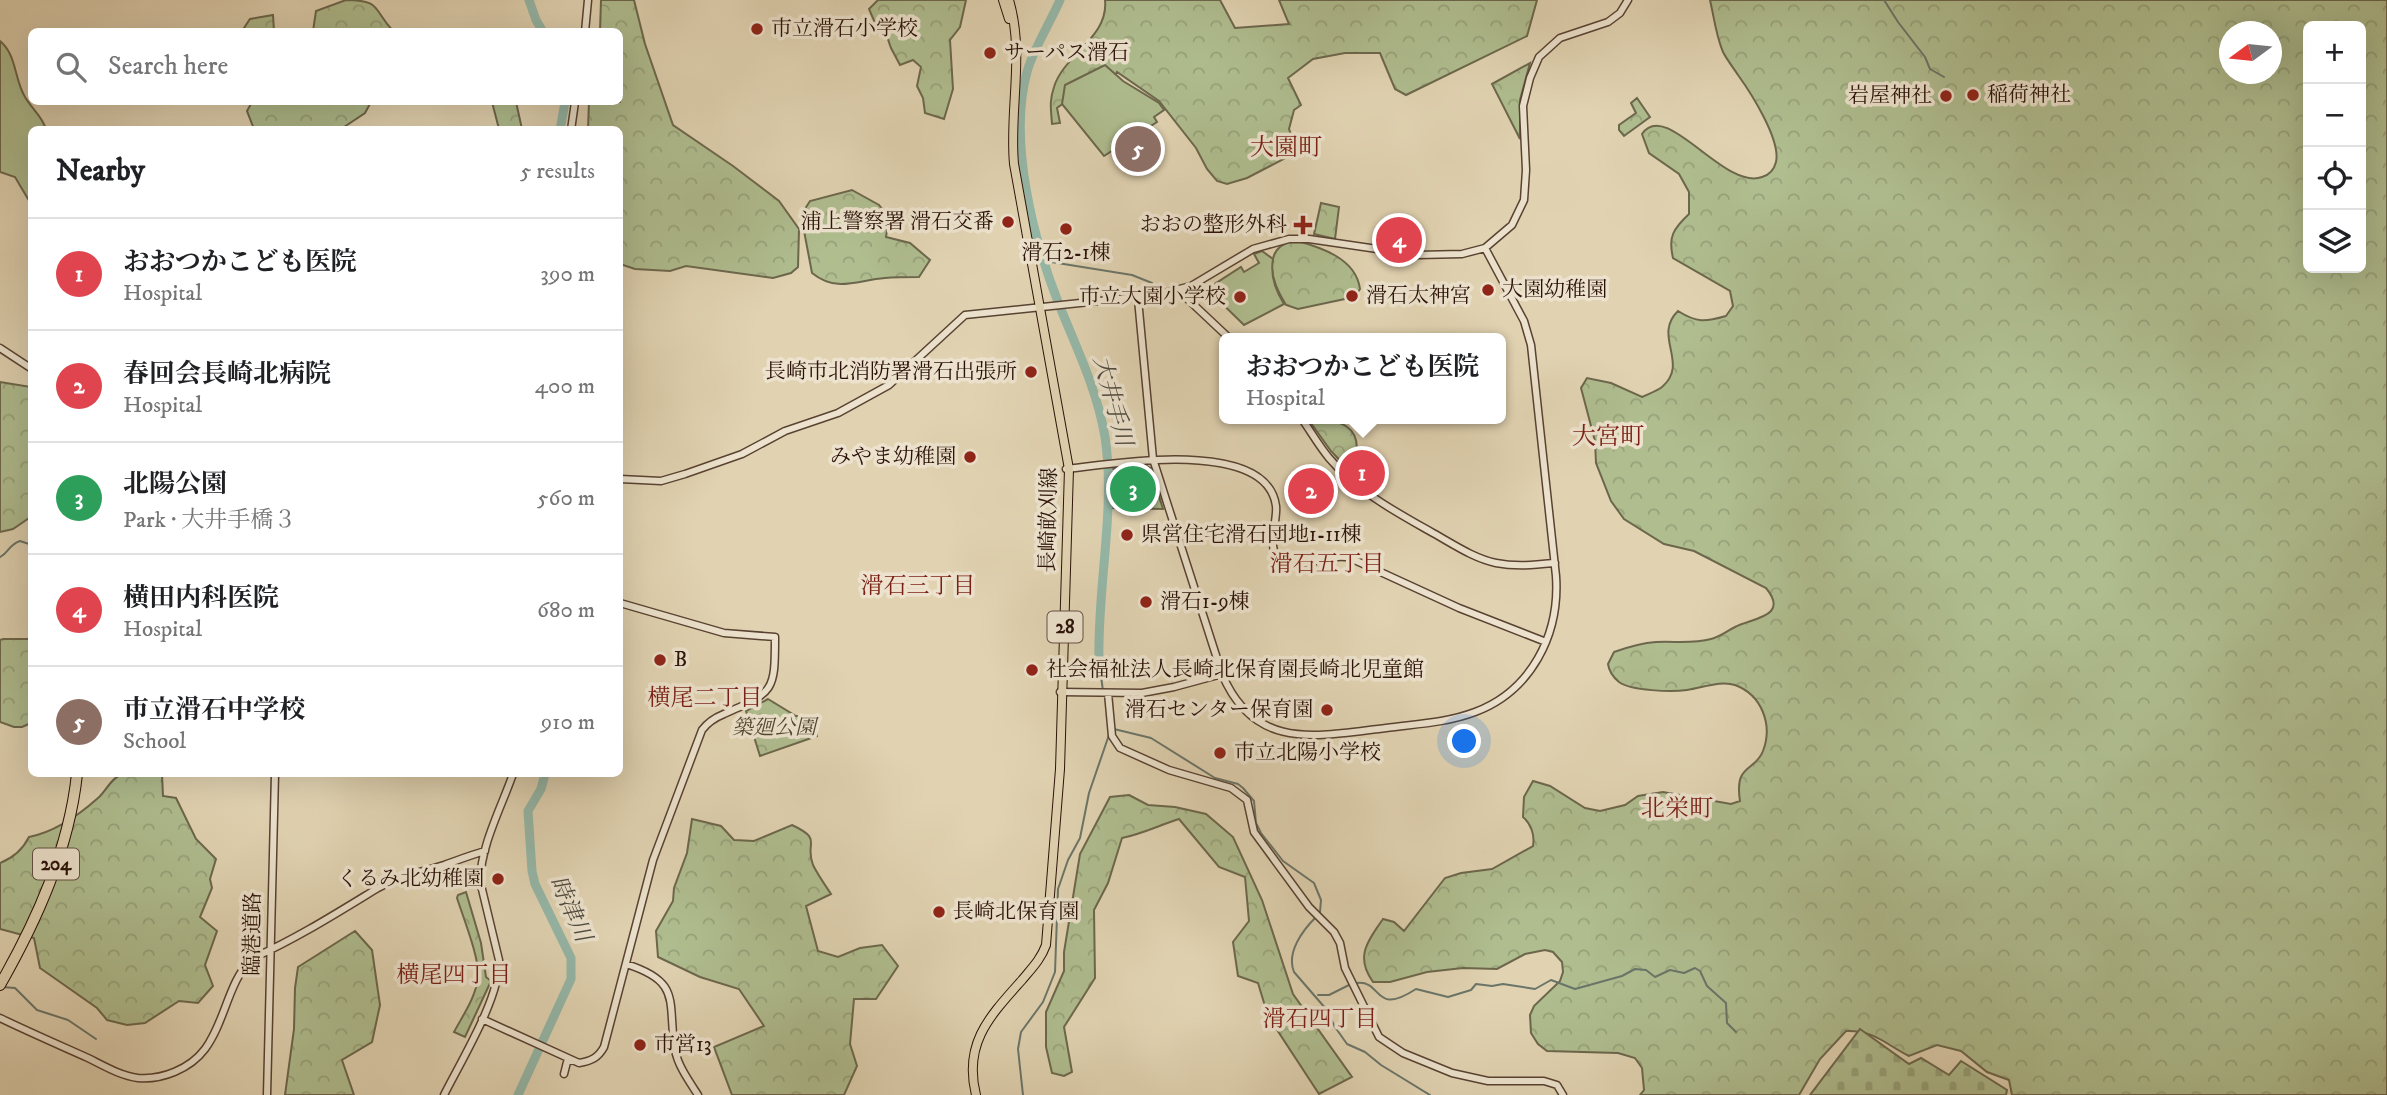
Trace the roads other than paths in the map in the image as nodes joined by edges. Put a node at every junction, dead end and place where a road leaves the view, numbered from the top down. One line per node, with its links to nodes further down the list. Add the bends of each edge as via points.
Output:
1 (588, 0): 5 (street)
2 (1003, 0): 11 (main road, 長崎畝刈線 / 28, via 1013,42 1009,152)
3 (1009, 0): 11 (main road, 長崎畝刈線 / 28, via 1017,42 1013,152)
4 (1628, 0): 8 (street, via 1608,22 1560,38 1539,57 1523,106 1524,200 1512,225)
5 (585, 28)
6 (575, 105): 7 (street)
7 (572, 126)
8 (1485, 248): 9 (street, via 1462,254 1419,255 1289,239 1253,249); 19 (street, via 1524,321 1531,345)
9 (1178, 290): 10 (street); 12 (street)
10 (1138, 299): 11 (street); 16 (street)
11 (1039, 309): 17 (main road, 長崎畝刈線 / 28); 18 (street, via 965,315 889,385 838,414 661,481)
12 (1224, 333)
13 (0, 348): 14 (street)
14 (28, 366)
15 (1305, 424): 19 (street, via 1336,467 1365,492 1468,553 1516,566)
16 (1153, 459): 17 (street); 21 (street, via 1212,463 1259,476 1274,495 1273,545 1284,563 1350,558); 22 (street)
17 (1068, 469): 23 (main road, 長崎畝刈線 / 28)
18 (623, 479)
19 (1555, 564): 21 (street, via 1556,601)
20 (623, 604): 30 (street, via 724,633 775,637 774,680 768,691 715,718 702,730 653,860)
21 (1546, 642): 22 (street, via 1530,671 1511,692 1474,712 1433,723 1306,736 1272,729 1251,716 1235,699)
22 (1222, 674): 24 (street, via 1154,691)
23 (1061, 692): 24 (street); 39 (main road, 長崎畝刈線 / 28, via 1045,932 1039,959 981,1030 973,1055)
24 (1105, 693): 40 (street, via 1111,730 1120,748 1241,793 1249,804 1254,832 1337,937 1345,968 1379,1037 1403,1053 1472,1079 1544,1081 1553,1083)
25 (77, 777): 31 (highway, 204, via 61,849 35,918)
26 (275, 777): 29 (street, 臨港道路)
27 (512, 777): 28 (street)
28 (485, 851): 29 (street, via 378,888); 33 (street, via 480,881 499,973)
29 (270, 951): 32 (street, via 244,966 198,1057 178,1071 158,1077 120,1073); 36 (street, 臨港道路)
30 (626, 964): 34 (street, via 604,1047 596,1058 579,1063); 38 (street, via 649,972 665,986 677,1057)
31 (0, 985)
32 (0, 1018)
33 (482, 1019): 34 (street); 37 (street)
34 (572, 1060): 35 (street)
35 (564, 1074)
36 (267, 1095)
37 (444, 1095)
38 (698, 1095)
39 (976, 1095)
40 (1563, 1095)

